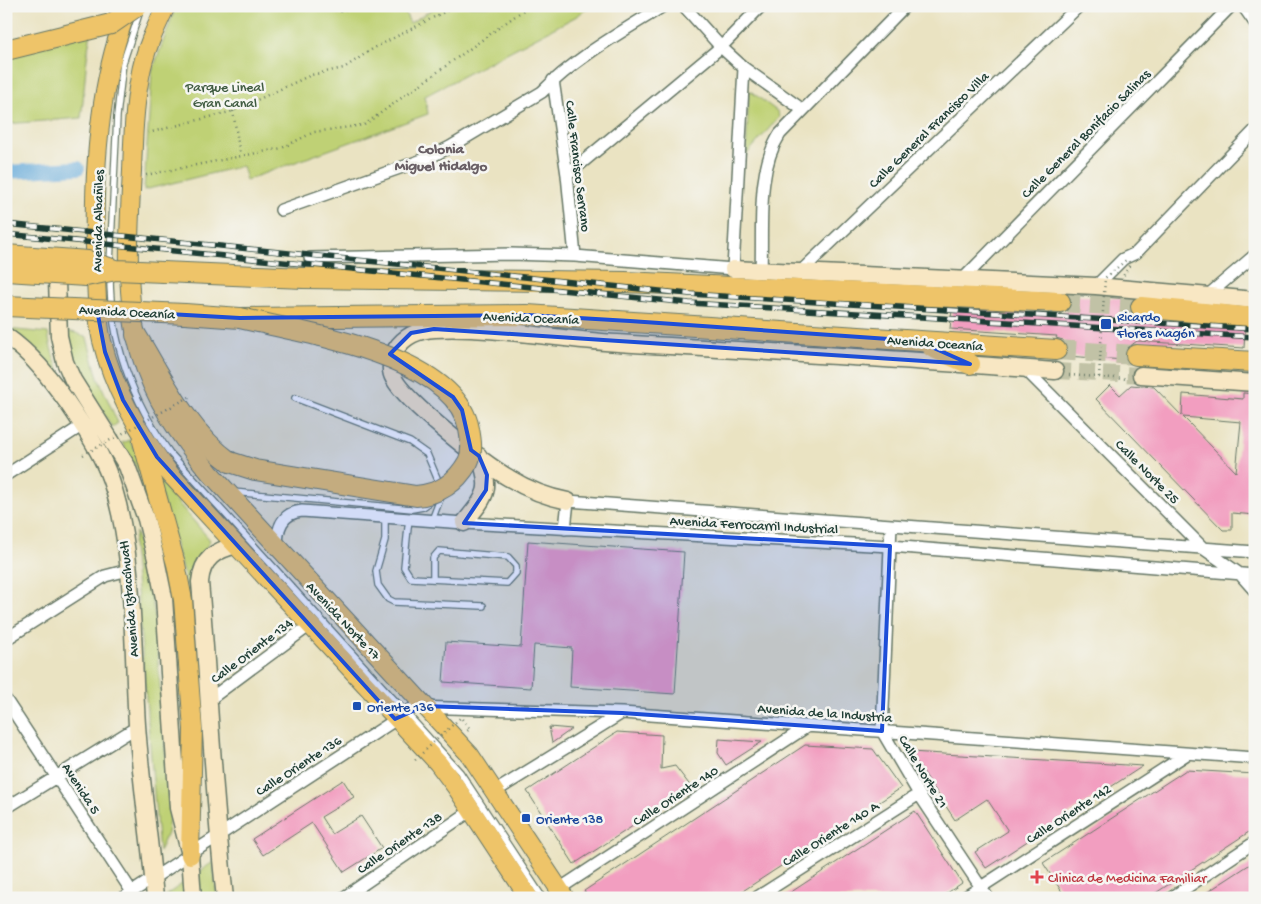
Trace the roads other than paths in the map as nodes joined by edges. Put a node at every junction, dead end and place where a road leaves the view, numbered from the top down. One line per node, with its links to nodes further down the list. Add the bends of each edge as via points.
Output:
1 (129, 6): 20 (main road, Avenida Albañiles, via 109,70)
2 (137, 6): 16 (highway, bridge, via 111,24)
3 (142, 6): 20 (lane)
4 (159, 6): 14 (lane)
5 (166, 6): 48 (main road, via 139,78 129,215)
6 (663, 6): 18 (street)
7 (684, 6): 15 (street)
8 (761, 6): 15 (street)
9 (905, 6): 19 (street)
10 (1079, 6): 36 (street, Calle General Francisco Villa)
11 (1231, 6): 37 (street, Calle General Bonifacio Salinas)
12 (1243, 6): 13 (street)
13 (1255, 23)
14 (144, 38)
15 (721, 47): 17 (street); 22 (street)
16 (6, 50)
17 (744, 68): 19 (street); 32 (street)
18 (553, 80): 22 (street, Calle Francisco Serrano); 23 (street, via 542,92 435,155)
19 (803, 110): 34 (street, via 771,148 765,170)
20 (110, 115): 24 (main road, Avenida Albañiles)
21 (1255, 130): 39 (street, via 1136,253 1123,259)
22 (567, 175): 29 (street, Calle Francisco Serrano)
23 (281, 210)
24 (103, 218): 61 (main road, Avenida Albañiles, via 97,316 102,341 123,400); 91 (lane, via 114,328 131,388 148,420 170,453)
25 (122, 240): 48 (lane)
26 (6, 248): 40 (main road, via 26,249 47,261 57,281)
27 (6, 255): 33 (highway, bridge, via 88,261)
28 (1255, 255): 41 (street)
29 (575, 256): 30 (street); 32 (street)
30 (310, 258)
31 (28, 265): 40 (lane, via 47,275)
32 (733, 269): 34 (main road); 38 (highway, via 726,279 674,278)
33 (116, 270): 35 (highway, bridge, via 86,276); 38 (highway, bridge, via 304,278)
34 (761, 270): 36 (main road)
35 (6, 271)
36 (799, 273): 37 (main road)
37 (961, 281): 39 (main road)
38 (625, 282): 43 (highway)
39 (1096, 286): 41 (main road)
40 (58, 291): 106 (main road, via 59,336 65,362 127,466 156,559 164,598 178,808)
41 (1207, 296): 42 (main road)
42 (1255, 300)
43 (1060, 302)
44 (6, 306): 46 (highway, Avenida Oceanía, bridge)
45 (1141, 307): 47 (highway)
46 (240, 318): 48 (highway, bridge, via 360,346 400,360 453,397 468,424 471,457 462,473 450,485 432,495 416,496 255,470 230,462 214,451 195,428); 50 (highway, Avenida Oceanía, bridge, via 527,315)
47 (1255, 318)
48 (131, 333): 64 (main road, Avenida Norte 17, via 170,418 189,447); 86 (lane, via 149,394 182,447 252,529)
49 (6, 336): 60 (main road, Avenida Iztaccíhuatl, via 49,377)
50 (918, 342): 51 (highway, Avenida Oceanía); 54 (highway)
51 (1056, 350)
52 (1136, 355): 53 (highway)
53 (1255, 362)
54 (970, 364): 55 (main road, Avenida Oceanía); 62 (main road, Avenida Oceanía, via 607,343 516,333 434,329 411,333 398,346 390,361 393,378 409,397)
55 (1024, 368): 56 (main road, Avenida Oceanía); 76 (street, Calle Norte 25)
56 (1060, 373)
57 (1136, 377): 58 (main road)
58 (1255, 382)
59 (294, 398): 65 (lane, via 410,442 427,454)
60 (83, 425): 63 (street); 78 (main road, Avenida Iztaccíhuatl, via 107,470 116,496)
61 (140, 431): 73 (main road, Avenida Norte 17, via 172,474); 106 (main road, via 183,600 193,729)
62 (479, 456): 66 (main road, Avenida Oceanía, via 507,478 530,490); 70 (main road, via 487,475 486,490)
63 (6, 475)
64 (226, 491): 65 (lane, via 412,509 429,504); 75 (main road, Avenida Norte 17)
65 (442, 492): 69 (lane, via 442,500)
66 (568, 501): 71 (street, Avenida Ferrocarril Industrial); 72 (street)
67 (385, 516): 68 (street, Avenida Ferrocarril Industrial); 75 (street, Avenida Ferrocarril Industrial, via 296,511 281,522); 83 (lane, via 384,540 376,571 378,585 388,599 394,602)
68 (409, 518): 69 (street, Avenida Ferrocarril Industrial); 81 (lane, via 406,573 411,578)
69 (432, 520): 70 (street, Avenida Ferrocarril Industrial)
70 (464, 523): 72 (street, Avenida Ferrocarril Industrial)
71 (891, 525): 74 (street, Calle Norte 21); 76 (street, Avenida Ferrocarril Industrial)
72 (565, 529): 74 (street, Avenida Ferrocarril Industrial)
73 (238, 545): 84 (main road, Avenida Norte 17); 87 (main road, via 215,552 206,560 201,574)
74 (890, 546): 79 (street, Avenida Ferrocarril Industrial); 94 (street, Calle Norte 21)
75 (276, 547): 89 (main road, Avenida Norte 17)
76 (1204, 549): 77 (street, Avenida Ferrocarril Industrial); 79 (street, Calle Norte 25)
77 (1255, 552)
78 (128, 570): 85 (street, via 105,576); 93 (main road, Avenida Iztaccíhuatl)
79 (1240, 574): 80 (street, Avenida Ferrocarril Industrial); 82 (street, Calle Norte 25)
80 (1255, 575)
81 (433, 579): 81 (lane, via 507,583 516,573 516,566 508,557 439,551 433,558)
82 (1255, 591)
83 (483, 606)
84 (310, 625): 87 (street, Calle Oriente 134); 91 (main road, Avenida Norte 17)
85 (6, 639)
86 (400, 690)
87 (210, 699): 104 (main road)
88 (6, 700): 99 (street, Avenida 5)
89 (417, 705): 90 (street, Avenida de la Industria); 91 (street); 95 (lane); 100 (main road, Avenida Norte 17, via 470,755)
90 (622, 713): 92 (street, Avenida de la Industria); 100 (street)
91 (400, 716): 103 (main road, Avenida Norte 17); 104 (street, Calle Oriente 136); 116 (lane, via 460,772)
92 (808, 726): 94 (street, Avenida de la Industria); 110 (street, Calle Oriente 140)
93 (138, 727): 99 (street); 107 (main road, Avenida Iztaccíhuatl)
94 (882, 730): 96 (street, Avenida de la Industria); 101 (street, Calle Norte 21)
95 (456, 751)
96 (1187, 754): 97 (street, Avenida de la Industria); 108 (street, Calle Oriente 142)
97 (1255, 758)
98 (466, 763): 110 (lane)
99 (56, 776): 102 (street); 109 (street, Avenida 5)
100 (494, 792): 110 (main road, Avenida Norte 17)
101 (919, 794): 108 (street, Calle Norte 21); 117 (street, Calle Oriente 140 A)
102 (6, 808)
103 (472, 810): 114 (street, Calle Oriente 138); 115 (main road, Avenida Norte 17)
104 (218, 835): 106 (street, Calle Oriente 136); 113 (main road)
105 (1255, 842): 120 (street)
106 (190, 855): 107 (street, Calle Oriente 136); 112 (main road)
107 (153, 878): 109 (street, Calle Oriente 136); 111 (main road, Avenida Iztaccíhuatl)
108 (981, 887): 118 (street, Calle Oriente 142); 119 (street, Calle Norte 21)
109 (127, 895)
110 (560, 895)
111 (155, 898)
112 (193, 898)
113 (225, 898)
114 (343, 898)
115 (528, 898)
116 (543, 898)
117 (756, 898)
118 (964, 898)
119 (988, 898)
120 (1170, 898)

